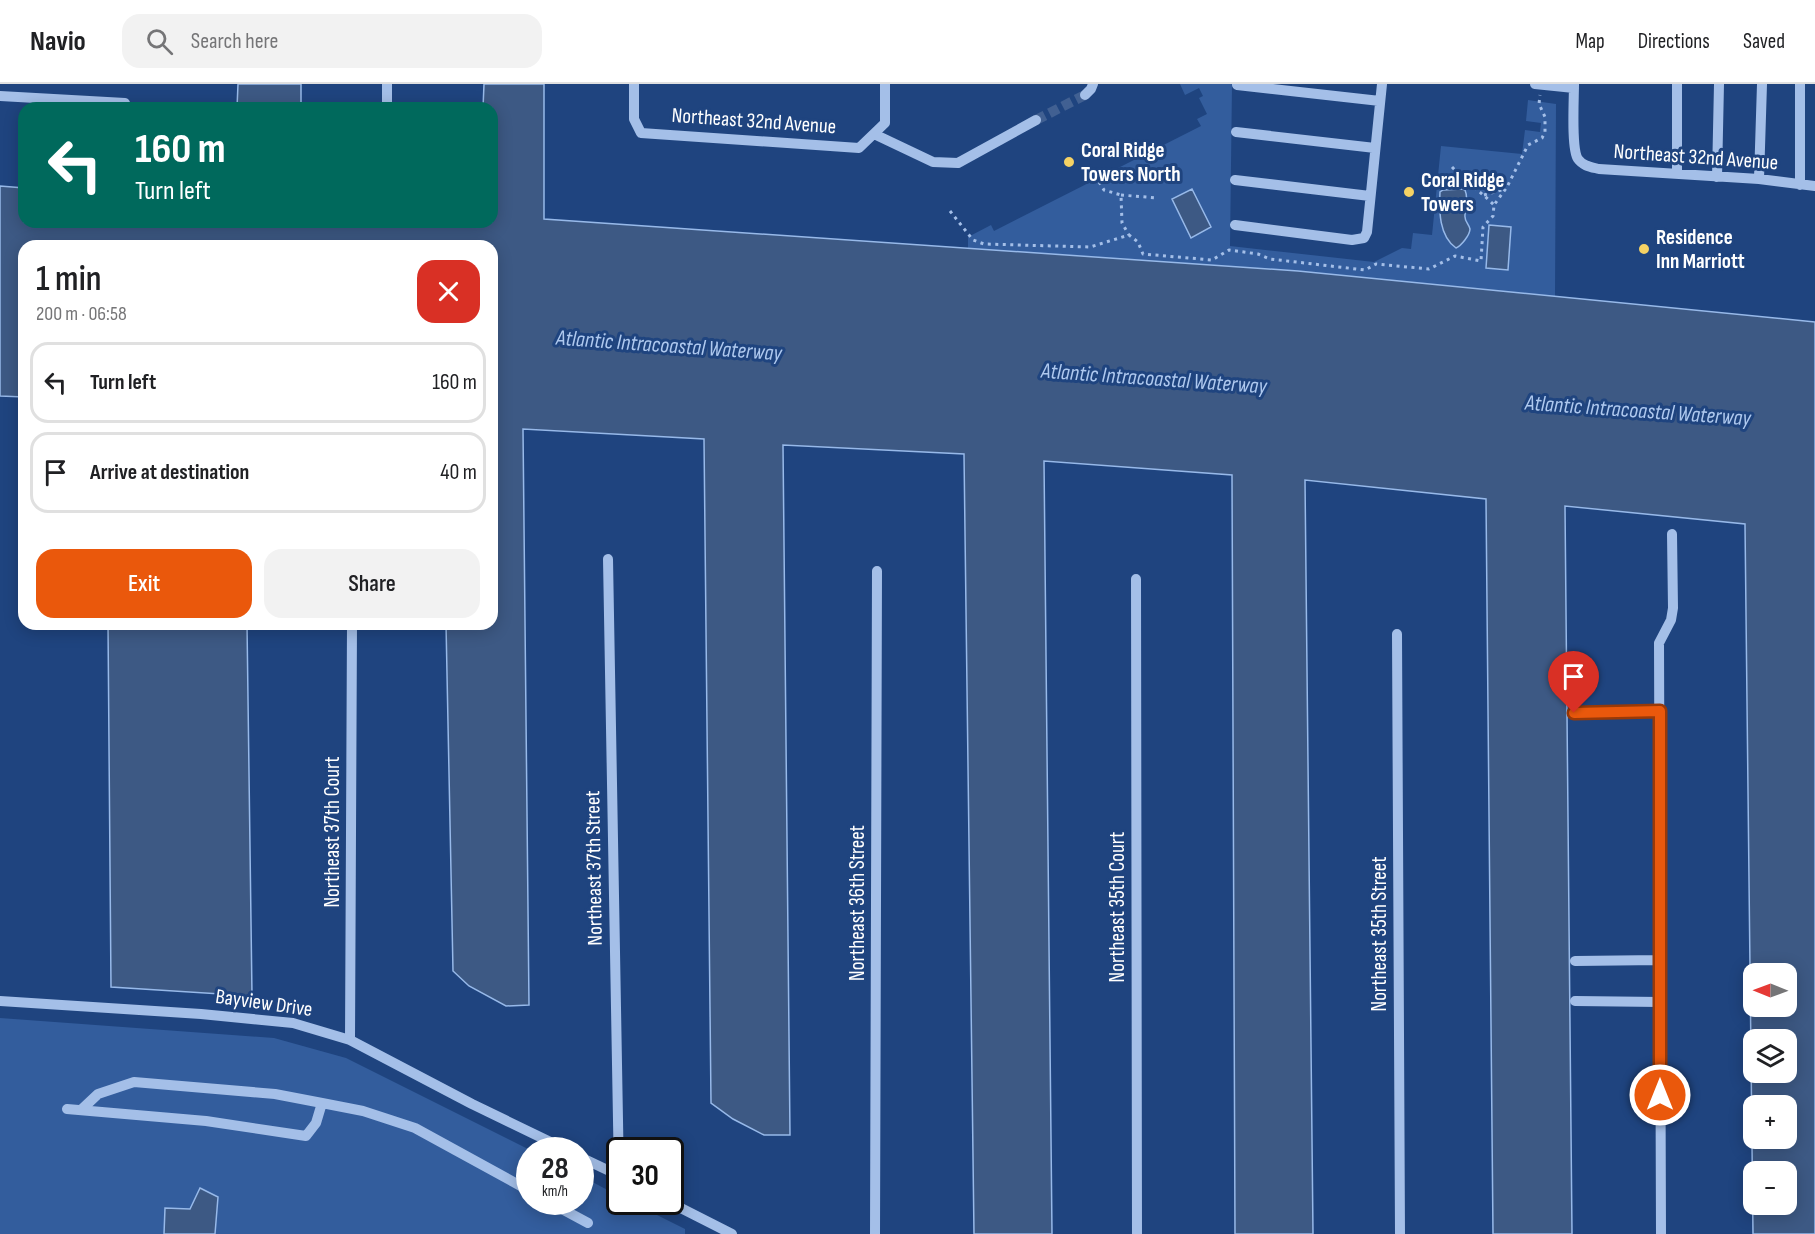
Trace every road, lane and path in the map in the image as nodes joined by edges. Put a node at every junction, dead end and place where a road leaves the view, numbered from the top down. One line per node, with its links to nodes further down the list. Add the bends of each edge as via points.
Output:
1 (387, 84): 18 (street)
2 (634, 84): 21 (street, Northeast 32nd Avenue, via 634,119 641,133 859,148)
3 (885, 84): 21 (street, via 885,123)
4 (1093, 84): 14 (street)
5 (1382, 84): 16 (street)
6 (1535, 84): 12 (street)
7 (1677, 84): 24 (street)
8 (1719, 84): 25 (street)
9 (1762, 84): 26 (street)
10 (1800, 84): 29 (street)
11 (1237, 85): 16 (street)
12 (1541, 85): 13 (street); 31 (path, via 1539,104 1545,117 1545,132 1528,145)
13 (1574, 86): 24 (street, Northeast 32nd Avenue, via 1577,158 1599,169)
14 (1085, 95)
15 (0, 96): 17 (street)
16 (1380, 101): 22 (street)
17 (107, 102)
18 (387, 102)
19 (1036, 120): 21 (street, via 958,163 933,162)
20 (1236, 132): 22 (street)
21 (874, 134)
22 (1375, 148): 34 (street)
23 (1452, 167): 33 (path)
24 (1677, 174): 25 (street, Northeast 32nd Avenue)
25 (1717, 177): 26 (street, Northeast 32nd Avenue)
26 (1759, 179): 29 (street, Northeast 32nd Avenue)
27 (1235, 180): 34 (street)
28 (1099, 182): 32 (path, via 1104,190)
29 (1800, 184): 30 (street, Northeast 32nd Avenue)
30 (1815, 186)
31 (1505, 189): 33 (path); 36 (path)
32 (1121, 195): 35 (path); 39 (path, via 1122,224)
33 (1484, 195): 36 (path)
34 (1370, 196): 38 (street, via 1366,232 1360,240)
35 (1157, 198)
36 (1494, 205): 39 (path, via 1493,216 1484,227 1481,261 1455,256 1429,269 1376,264 1365,270 1229,250 1212,260 1143,254 1138,242)
37 (950, 211): 39 (path, via 973,240 984,244 1090,247)
38 (1235, 225)
39 (1129, 235)
40 (1672, 534): 46 (street, via 1671,620 1659,643)
41 (608, 559): 58 (street, Northeast 37th Street)
42 (877, 571): 64 (street, Northeast 36th Street)
43 (1136, 579): 65 (street, Northeast 35th Court)
44 (352, 630): 53 (street, Northeast 37th Court)
45 (1397, 634): 66 (street, Northeast 35th Street)
46 (1660, 711): 47 (street); 48 (street)
47 (1574, 713)
48 (1660, 960): 49 (street); 52 (street)
49 (1575, 961)
50 (0, 1001): 53 (street, Bayview Drive, via 293,1023)
51 (1575, 1001): 52 (street)
52 (1660, 1002): 67 (street)
53 (350, 1040): 57 (street, Bayview Drive)
54 (322, 1103): 56 (street, via 275,1094 134,1082 98,1094); 56 (street, via 316,1123 306,1136 206,1121); 59 (street, via 415,1128)
55 (67, 1109): 56 (street)
56 (81, 1110)
57 (540, 1137)
58 (618, 1137)
59 (516, 1183)
60 (684, 1210): 63 (street)
61 (573, 1215): 62 (street)
62 (588, 1223)
63 (732, 1234)
64 (875, 1234)
65 (1137, 1234)
66 (1400, 1234)
67 (1661, 1234)

